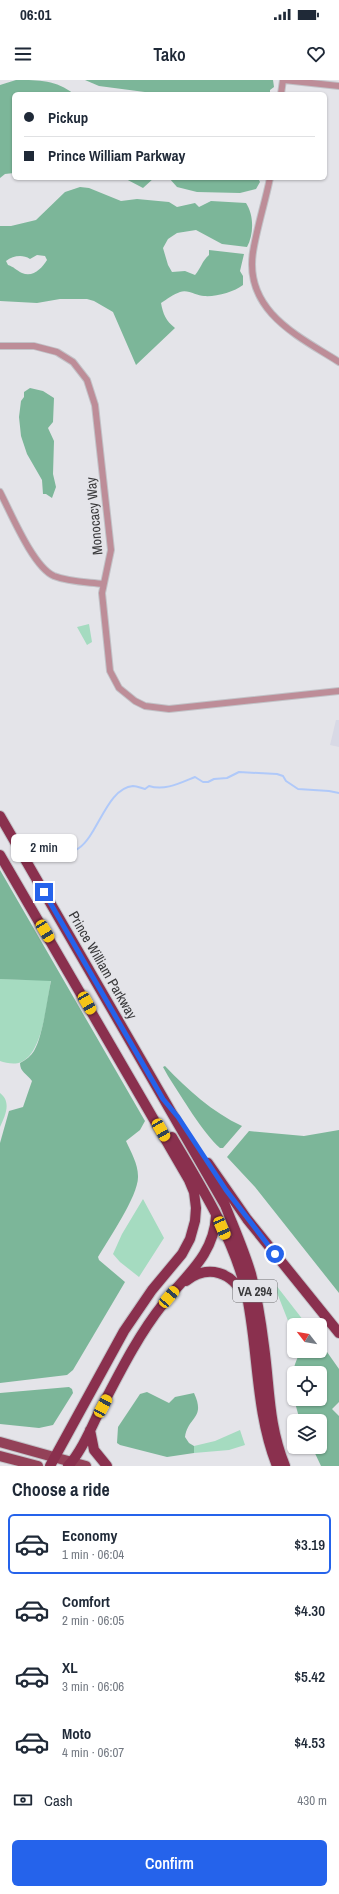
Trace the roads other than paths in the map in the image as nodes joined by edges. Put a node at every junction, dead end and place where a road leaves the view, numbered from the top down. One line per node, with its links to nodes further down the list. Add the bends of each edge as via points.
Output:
1 (283, 80): 2 (street); 3 (street)
2 (339, 86)
3 (281, 92)
4 (270, 180): 6 (street, via 253,253 253,272 259,295 263,304 277,320)
5 (0, 346): 8 (street, Monocacy Way, via 34,346 57,352 73,362 87,380 95,405 111,550)
6 (339, 362)
7 (0, 492): 8 (street, via 35,558 46,570 60,578)
8 (103, 584): 9 (street, Monocacy Way, via 102,604 110,671 115,682 127,696 145,706 169,709)
9 (339, 691)
10 (0, 816): 13 (highway, Prince William Parkway / VA 294)
11 (0, 855): 12 (highway)
12 (125, 1068): 15 (highway, via 141,1082); 22 (highway, via 189,1180 195,1199 195,1221 186,1247 152,1290 124,1332)
13 (163, 1099): 14 (highway, Prince William Parkway / VA 294); 18 (highway, via 248,1219)
14 (180, 1129): 15 (highway, VA 294, via 211,1193); 28 (highway, VA 294, via 225,1205 251,1273 264,1348 272,1421)
15 (216, 1213): 16 (highway, VA 294, via 214,1232 206,1253); 17 (highway, via 239,1266)
16 (175, 1289): 17 (highway, via 195,1275 206,1272 220,1273 231,1278 238,1286); 19 (highway, VA 294, via 143,1332)
17 (248, 1309): 27 (highway, via 262,1419)
18 (339, 1333)
19 (90, 1430): 23 (highway, VA 294); 26 (highway, via 94,1450)
20 (0, 1442): 22 (main road)
21 (0, 1456): 24 (main road)
22 (53, 1462): 23 (main road)
23 (70, 1464): 25 (main road)
24 (38, 1466)
25 (86, 1466)
26 (107, 1466)
27 (277, 1466)
28 (285, 1466)

